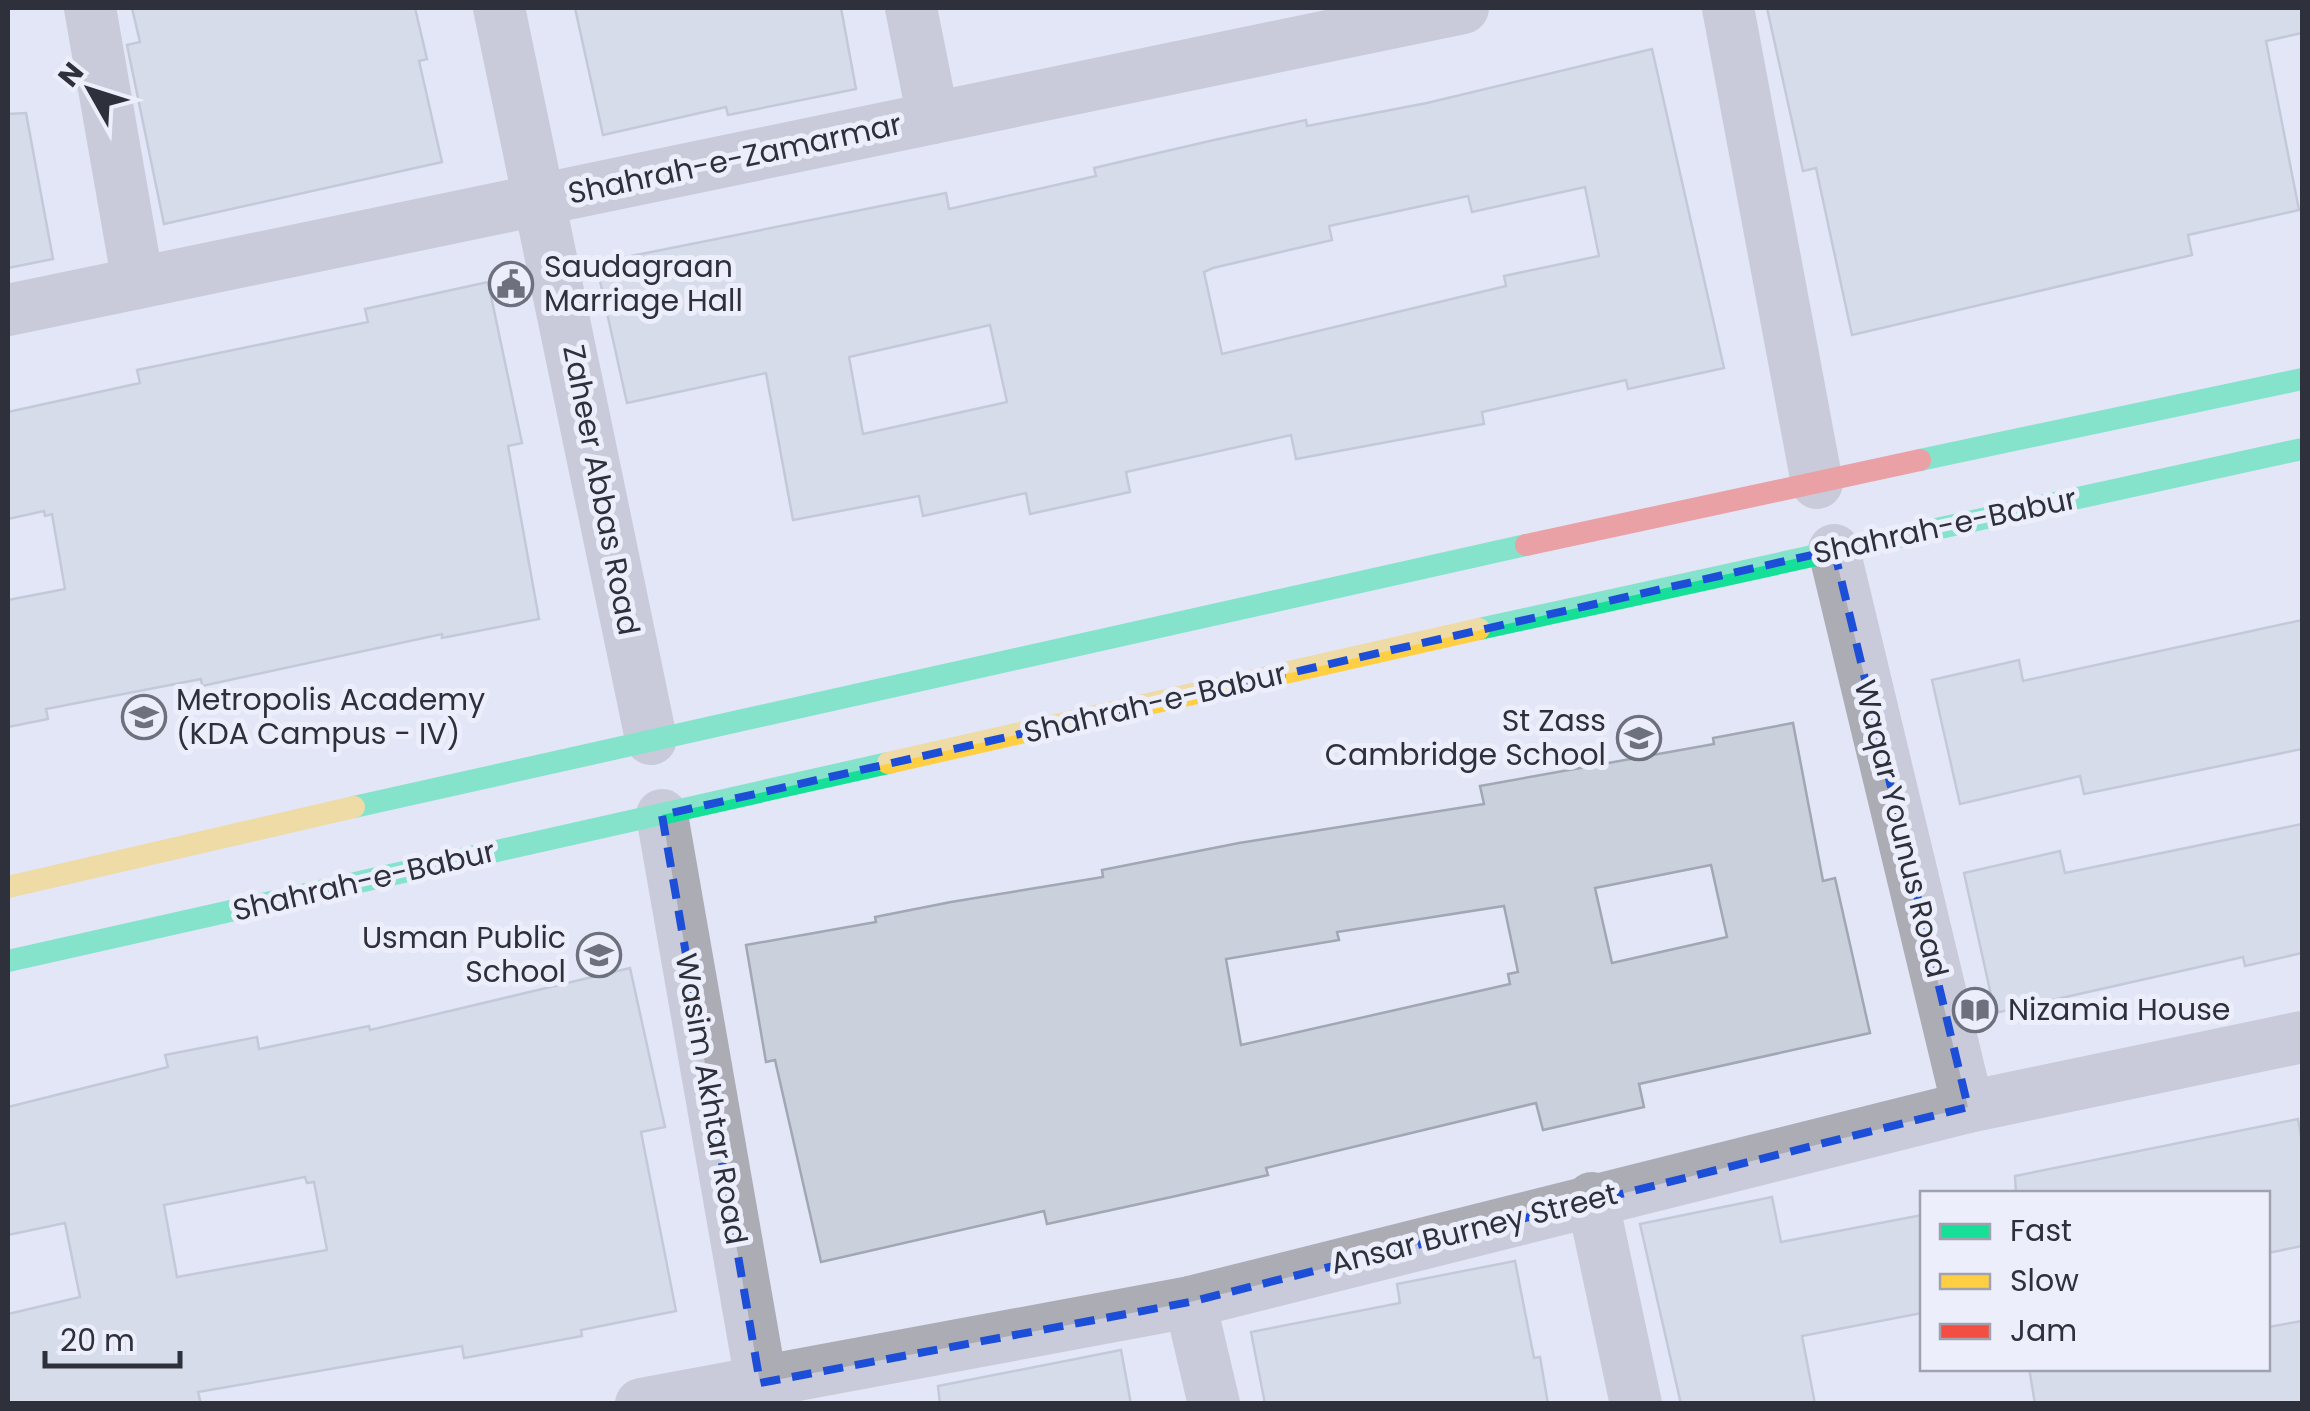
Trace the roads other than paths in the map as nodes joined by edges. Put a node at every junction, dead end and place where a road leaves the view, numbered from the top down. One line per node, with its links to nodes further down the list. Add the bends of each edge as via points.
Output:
1 (90, 8): 9 (street)
2 (498, 8): 8 (street, Zaheer Abbas Road)
3 (911, 8): 7 (street)
4 (1463, 8): 6 (street, Shahrah-e-Zamarmar)
5 (1728, 8): 13 (street)
6 (1343, 20): 7 (street, Shahrah-e-Zamarmar)
7 (933, 118): 8 (street, Shahrah-e-Zamarmar)
8 (542, 198): 9 (street, Shahrah-e-Zamarmar); 15 (street, Zaheer Abbas Road)
9 (138, 282): 10 (street, Shahrah-e-Zamarmar)
10 (8, 310)
11 (2302, 379): 13 (main road)
12 (2302, 449): 14 (main road, Shahrah-e-Babur)
13 (1817, 482): 15 (main road, via 822,710)
14 (1834, 550): 16 (main road, Shahrah-e-Babur, via 830,767); 20 (street, Waqar Younus Road)
15 (651, 739): 17 (main road)
16 (662, 815): 18 (main road, Shahrah-e-Babur); 23 (street, Wasim Akhtar Road)
17 (8, 887)
18 (8, 962)
19 (2302, 1037): 20 (street, Ansar Burney Street)
20 (1968, 1106): 21 (street, Ansar Burney Street)
21 (1592, 1198): 22 (street, Ansar Burney Street); 26 (street)
22 (1190, 1302): 23 (street, Ansar Burney Street); 25 (street)
23 (762, 1393): 24 (street, Ansar Burney Street)
24 (641, 1404)
25 (1214, 1404)
26 (1636, 1404)

